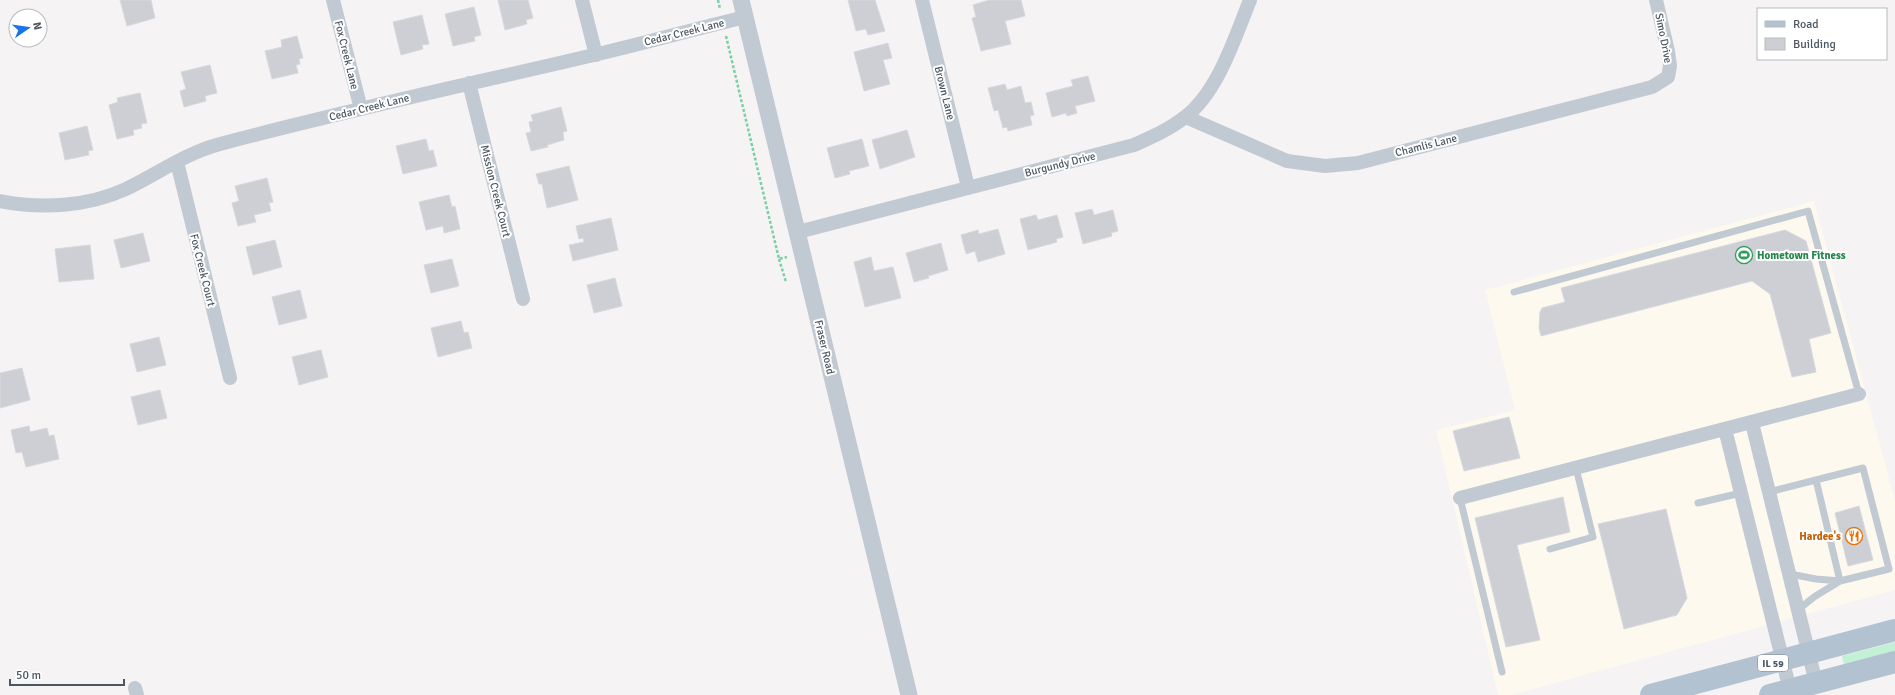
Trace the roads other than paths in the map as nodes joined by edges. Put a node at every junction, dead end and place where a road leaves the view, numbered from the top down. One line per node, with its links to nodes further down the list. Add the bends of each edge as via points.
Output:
1 (333, 0): 11 (street, Fox Creek Lane)
2 (582, 0): 8 (street)
3 (741, 0): 7 (street, Fraser Road)
4 (922, 0): 14 (street, Brown Lane)
5 (1250, 0): 12 (street, Burgundy Drive, via 1217,78)
6 (1656, 0): 9 (street, Simo Drive, via 1668,52)
7 (745, 17): 8 (street, Cedar Creek Lane); 16 (street, Fraser Road)
8 (596, 55): 10 (street, Cedar Creek Lane)
9 (1668, 77): 12 (street, Chamlis Lane, via 1652,88 1358,163 1340,165 1287,161)
10 (469, 83): 11 (street, Cedar Creek Lane); 18 (street, Mission Creek Court)
11 (361, 109): 13 (street, Cedar Creek Lane, via 217,144)
12 (1186, 117): 14 (street, Burgundy Drive, via 1158,135 1134,145)
13 (177, 162): 15 (street, Cedar Creek Lane, via 124,190 78,203 32,205); 19 (street, Fox Creek Court)
14 (968, 187): 16 (street, Burgundy Drive)
15 (0, 201)
16 (798, 232): 40 (street, Fraser Road)
17 (1514, 292): 20 (lane, via 1808,211)
18 (523, 299)
19 (230, 378)
20 (1859, 394): 21 (street)
21 (1752, 422): 22 (street); 25 (street)
22 (1725, 429): 23 (street); 26 (street)
23 (1576, 468): 27 (street); 29 (lane, via 1593,537)
24 (1816, 480): 25 (lane); 31 (lane); 31 (lane, via 1863,468 1889,569)
25 (1769, 492): 30 (street)
26 (1741, 493): 28 (lane); 35 (street)
27 (1460, 498): 37 (lane)
28 (1698, 503)
29 (1550, 549)
30 (1790, 574): 31 (lane); 32 (street)
31 (1840, 581): 32 (lane)
32 (1799, 609): 34 (street)
33 (1895, 630): 34 (main road, IL 59)
34 (1809, 653): 35 (main road, IL 59); 38 (street)
35 (1784, 660): 39 (street); 41 (main road, IL 59)
36 (1895, 662): 38 (main road)
37 (1502, 672)
38 (1816, 683): 39 (main road)
39 (1780, 692)
40 (908, 695)
41 (1651, 695)

